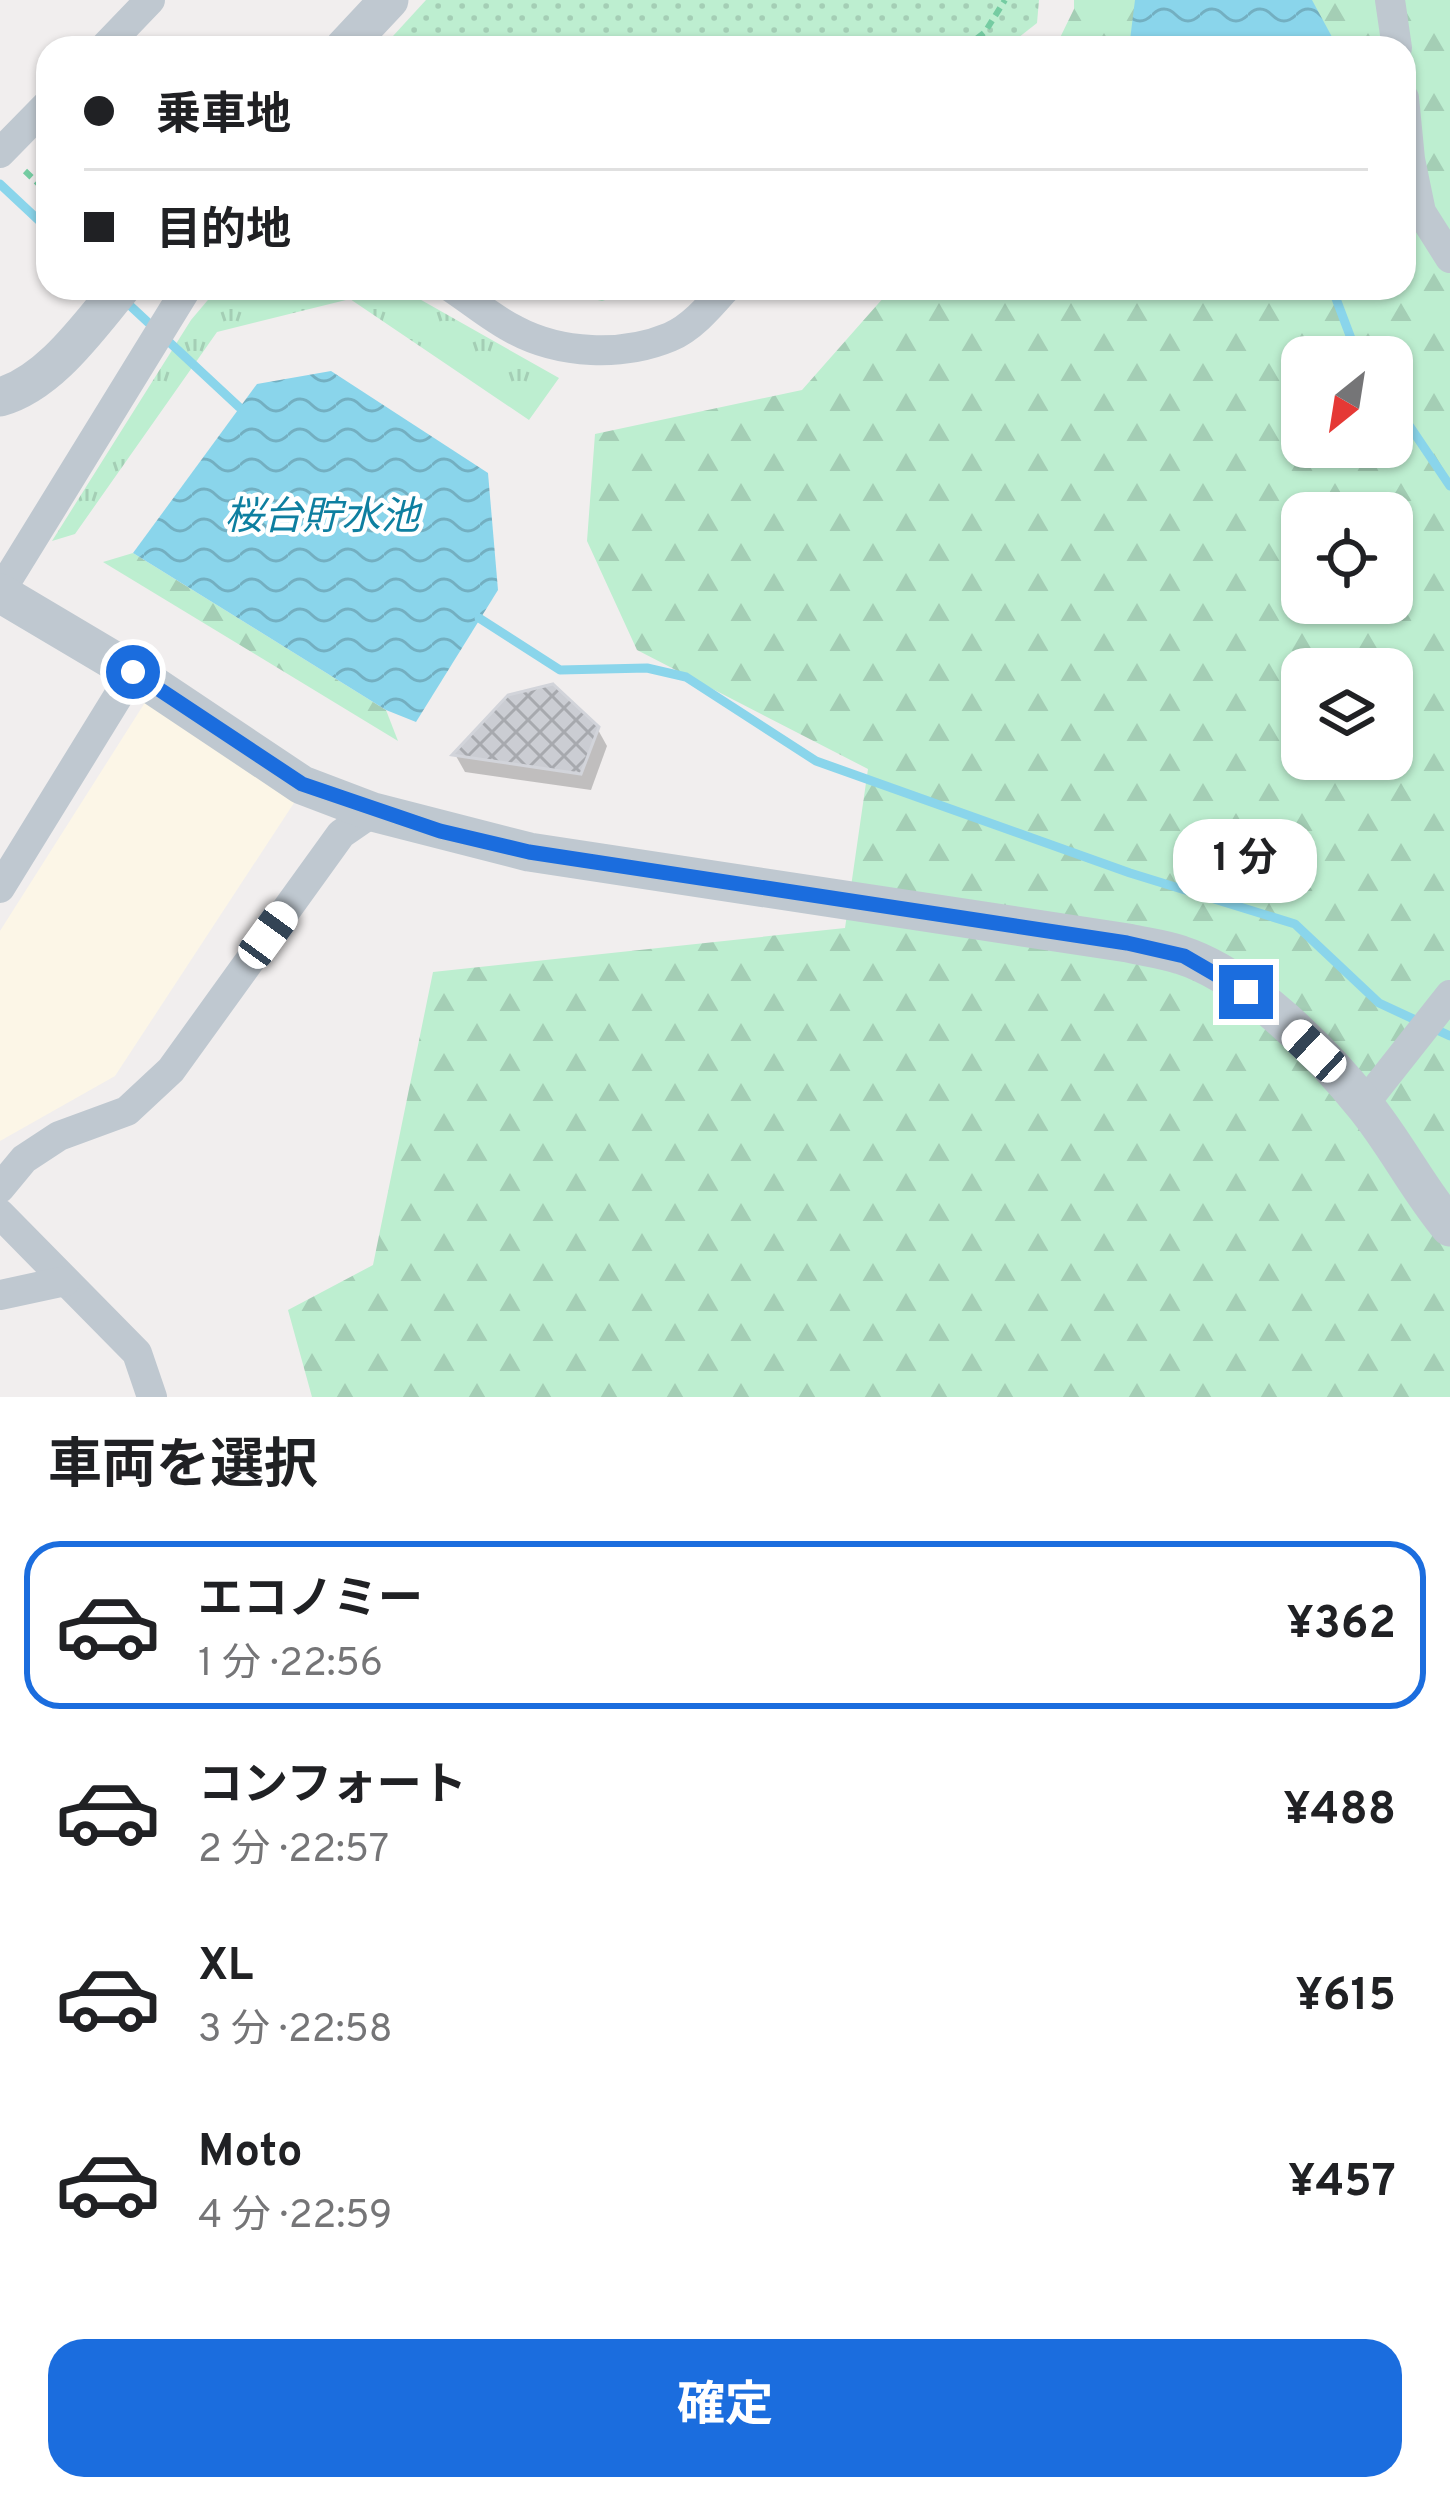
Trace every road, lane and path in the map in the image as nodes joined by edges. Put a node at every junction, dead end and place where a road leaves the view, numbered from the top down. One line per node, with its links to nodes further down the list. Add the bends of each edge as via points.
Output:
1 (389, 0): 6 (street)
2 (1005, 0): 7 (path)
3 (1390, 0): 8 (street)
4 (136, 5): 5 (street)
5 (113, 36)
6 (355, 36)
7 (980, 36)
8 (1395, 36)
9 (36, 116): 10 (street)
10 (1, 150)
11 (1416, 188): 12 (street, via 1421,212)
12 (1450, 258)
13 (111, 300): 17 (street, via 48,368)
14 (179, 300): 18 (street)
15 (470, 300): 16 (street, via 516,331 564,347 617,351 673,336)
16 (715, 300)
17 (0, 397)
18 (0, 592): 19 (street)
19 (133, 672): 20 (street, via 302,784); 21 (street)
20 (373, 812): 23 (street, via 529,852 1184,956 1268,1008); 24 (street, via 341,834 171,1070 127,1111 23,1159)
21 (0, 888)
22 (1450, 995): 23 (street)
23 (1364, 1104): 26 (street)
24 (0, 1188)
25 (0, 1214): 27 (street)
26 (1450, 1227)
27 (65, 1281): 28 (street); 29 (street, via 137,1353)
28 (0, 1295)
29 (152, 1397)

